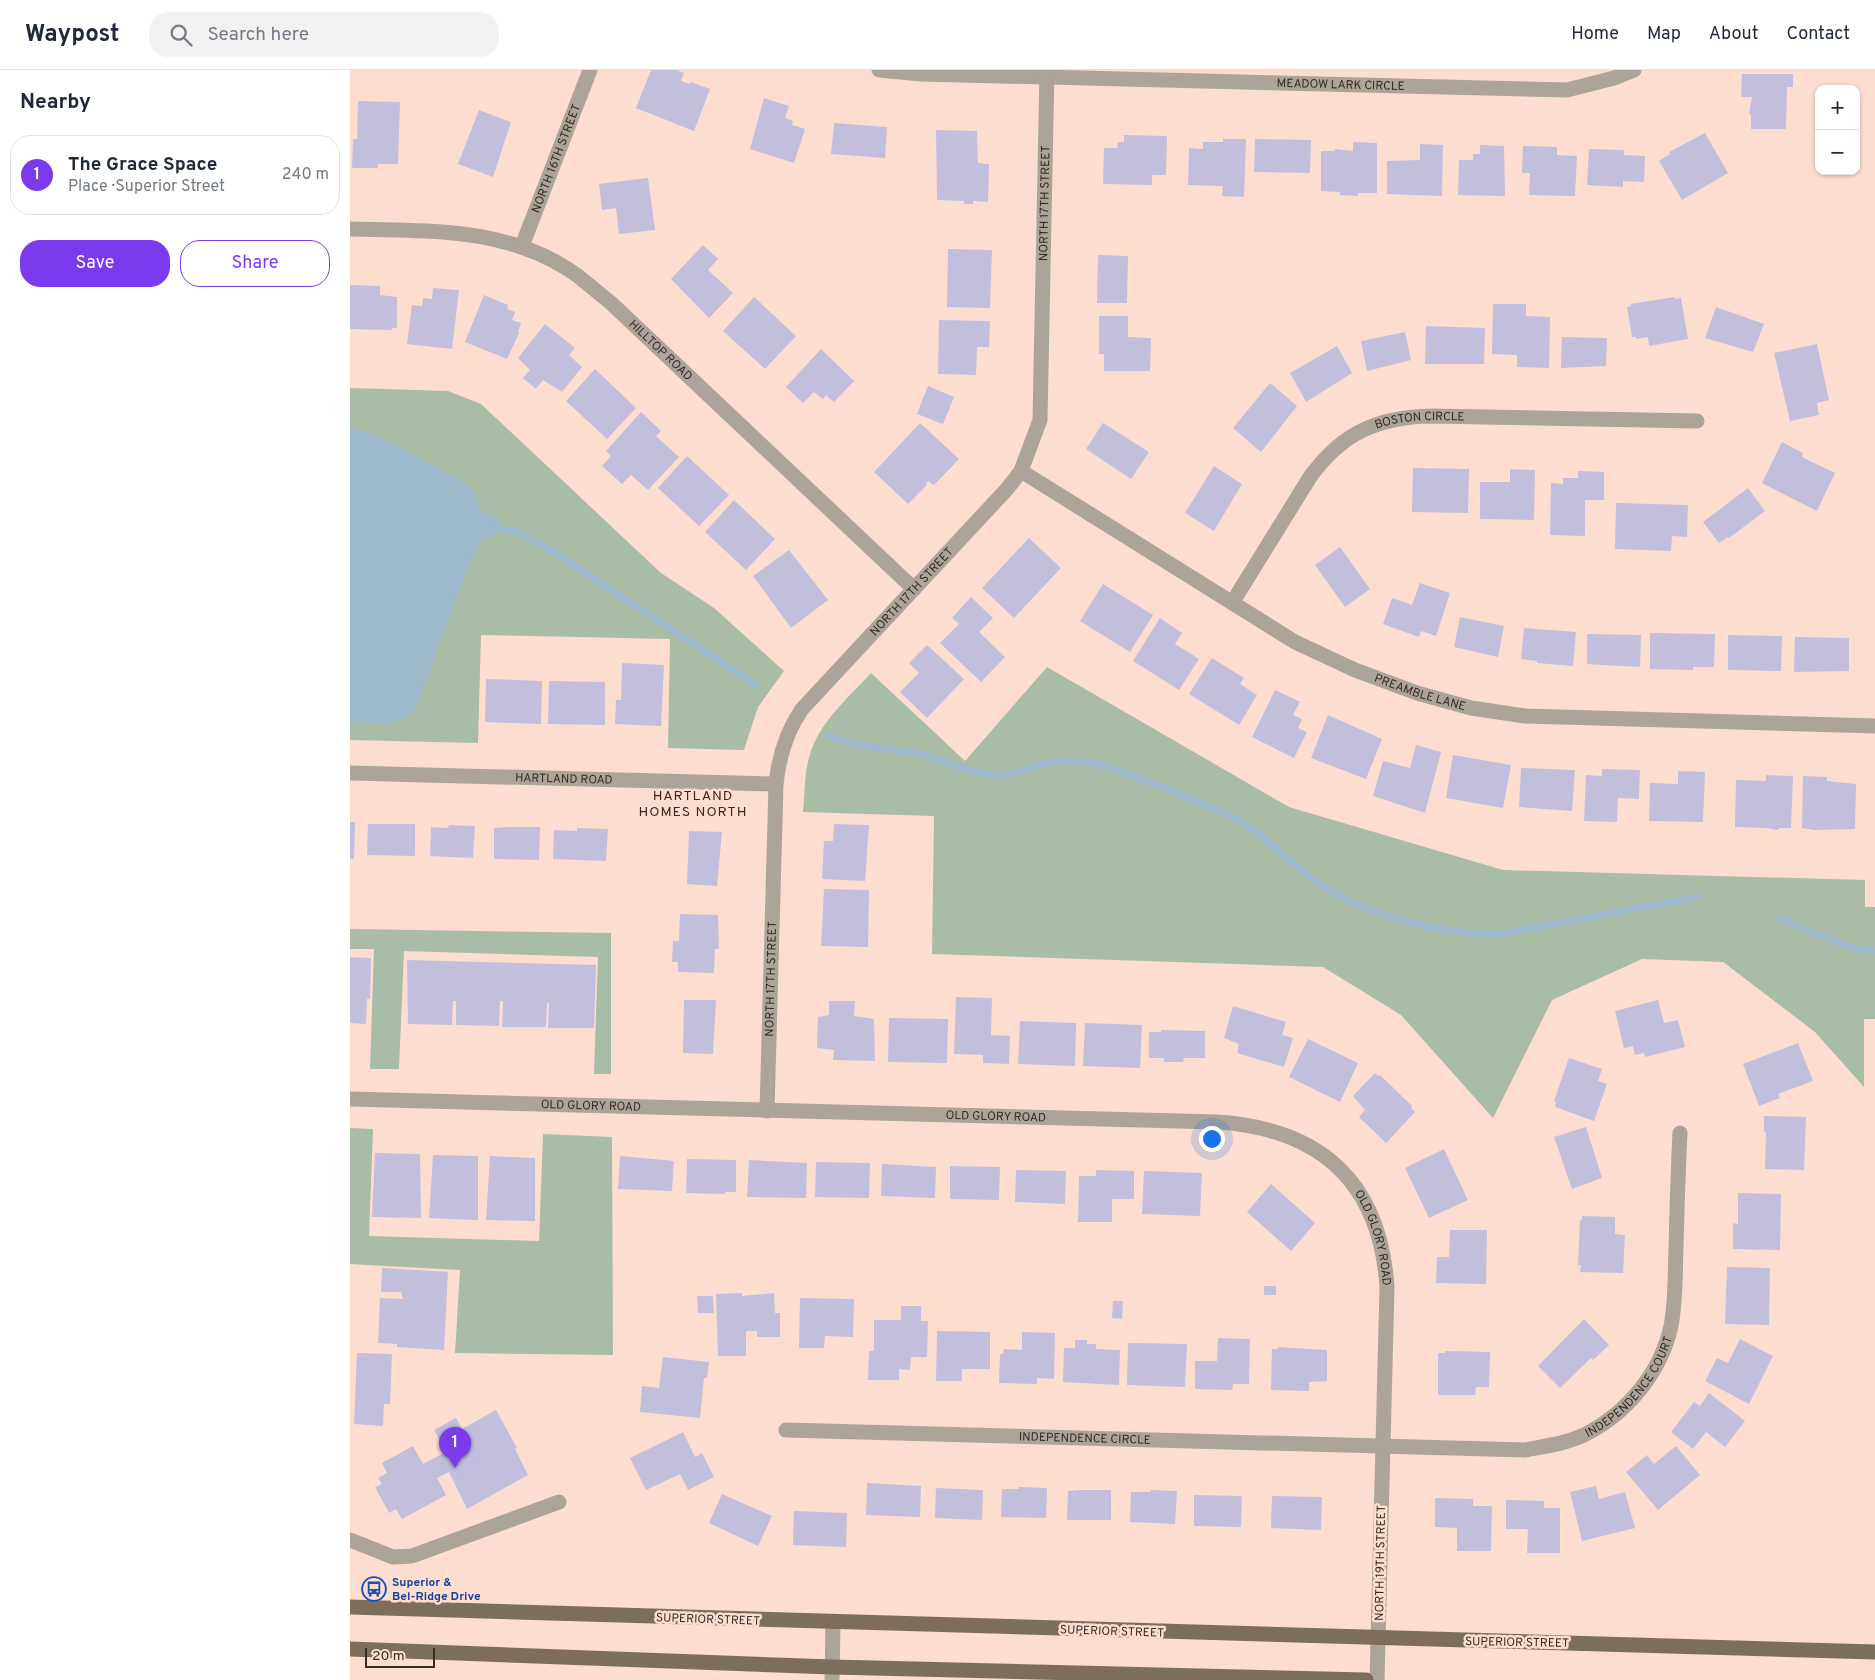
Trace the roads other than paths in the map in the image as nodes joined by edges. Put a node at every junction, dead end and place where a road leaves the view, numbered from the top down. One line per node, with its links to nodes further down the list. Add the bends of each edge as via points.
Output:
1 (590, 70): 6 (street, NORTH 16TH STREET)
2 (879, 70): 4 (street, MEADOW LARK CIRCLE)
3 (1634, 70): 4 (street, MEADOW LARK CIRCLE, via 1568,90)
4 (1047, 74): 8 (street, NORTH 17TH STREET, via 1042,401 1035,438)
5 (350, 229): 6 (street, HILLTOP ROAD, via 456,232)
6 (522, 246): 9 (street, HILLTOP ROAD, via 578,276 610,303)
7 (1697, 422): 10 (street, BOSTON CIRCLE, via 1410,416 1370,425 1324,458)
8 (1021, 471): 9 (street, NORTH 17TH STREET); 10 (street, PREAMBLE LANE)
9 (914, 589): 13 (street, NORTH 17TH STREET, via 802,709 785,741 778,762)
10 (1232, 603): 11 (street, PREAMBLE LANE, via 1295,642 1355,670 1417,693 1471,708 1542,717)
11 (1875, 726)
12 (350, 772): 13 (street, HARTLAND ROAD)
13 (776, 784): 15 (street, NORTH 17TH STREET)
14 (350, 1099): 15 (street, OLD GLORY ROAD)
15 (767, 1111): 18 (street, OLD GLORY ROAD, via 1218,1122 1275,1130 1302,1142 1327,1157 1348,1177 1378,1227 1388,1287)
16 (1680, 1133): 18 (street, INDEPENDENCE COURT, via 1675,1289 1670,1327 1653,1371 1630,1400 1608,1420 1583,1435 1555,1445 1525,1450)
17 (786, 1430): 18 (street, INDEPENDENCE CIRCLE)
18 (1383, 1447): 23 (street, NORTH 19TH STREET)
19 (559, 1502): 20 (street, via 412,1556 394,1558)
20 (350, 1540)
21 (350, 1607): 22 (main road, SUPERIOR STREET)
22 (833, 1623): 23 (main road, SUPERIOR STREET); 26 (street)
23 (1378, 1639): 25 (main road, SUPERIOR STREET); 28 (street, NORTH 19TH STREET)
24 (350, 1649): 26 (main road)
25 (1875, 1652)
26 (832, 1673): 27 (main road)
27 (1366, 1680)
28 (1378, 1680)

